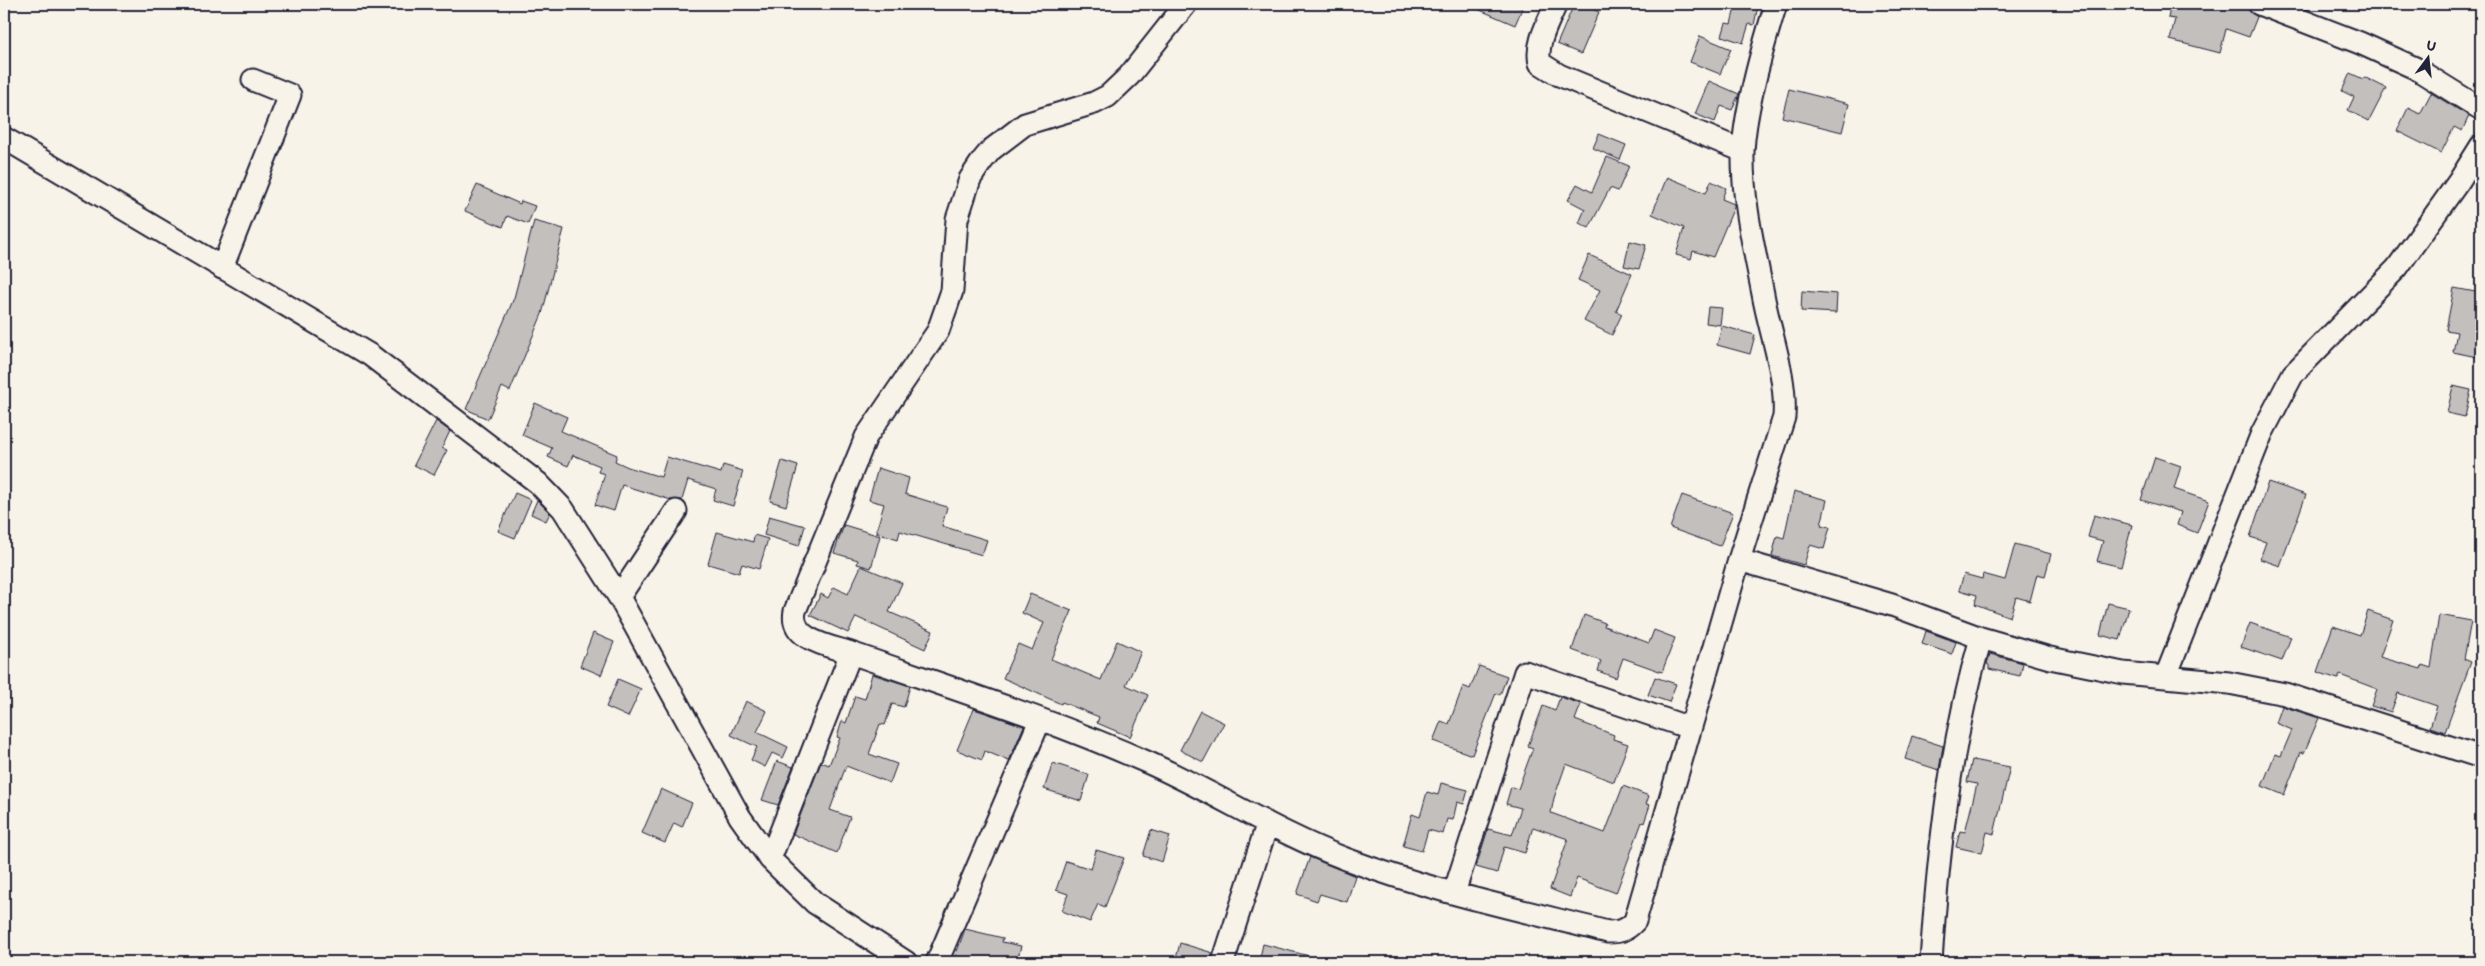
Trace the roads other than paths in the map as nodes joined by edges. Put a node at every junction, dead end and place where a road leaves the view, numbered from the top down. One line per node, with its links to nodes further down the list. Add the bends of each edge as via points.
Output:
1 (1186, 4): 15 (street, via 1129,76 1108,96 1025,124 991,150 970,179 957,219 952,291 938,331 866,436 795,611 793,621 797,630)
2 (1556, 4): 9 (street, via 1539,46 1540,63 1559,75)
3 (1776, 4): 9 (street, via 1763,48)
4 (2259, 4): 6 (street, via 2415,68)
5 (253, 80): 10 (street, via 290,94)
6 (2481, 109)
7 (4, 138): 10 (street)
8 (2481, 146): 16 (street, via 2397,268 2293,374 2262,433)
9 (1743, 151): 12 (street, via 1745,185 1763,295 1786,398 1784,417)
10 (222, 268): 13 (street, via 370,355 538,483 563,509)
11 (676, 511): 13 (street)
12 (1739, 560): 14 (street, via 1892,605); 18 (street)
13 (618, 597): 21 (street, via 727,795)
14 (1981, 638): 16 (street, via 2082,665 2123,673); 26 (street, via 1965,701 1939,846)
15 (851, 653): 17 (street); 21 (street)
16 (2166, 676): 19 (street, via 2229,683 2285,694)
17 (1040, 720): 20 (street, via 1192,783); 24 (street)
18 (1690, 728): 22 (street, via 1636,921 1628,929 1608,932); 22 (street, via 1525,672)
19 (2481, 757)
20 (1267, 825): 22 (street, via 1347,860); 25 (street)
21 (770, 859): 23 (street, via 816,903)
22 (1454, 893)
23 (906, 962)
24 (937, 962)
25 (1223, 962)
26 (1931, 962)

